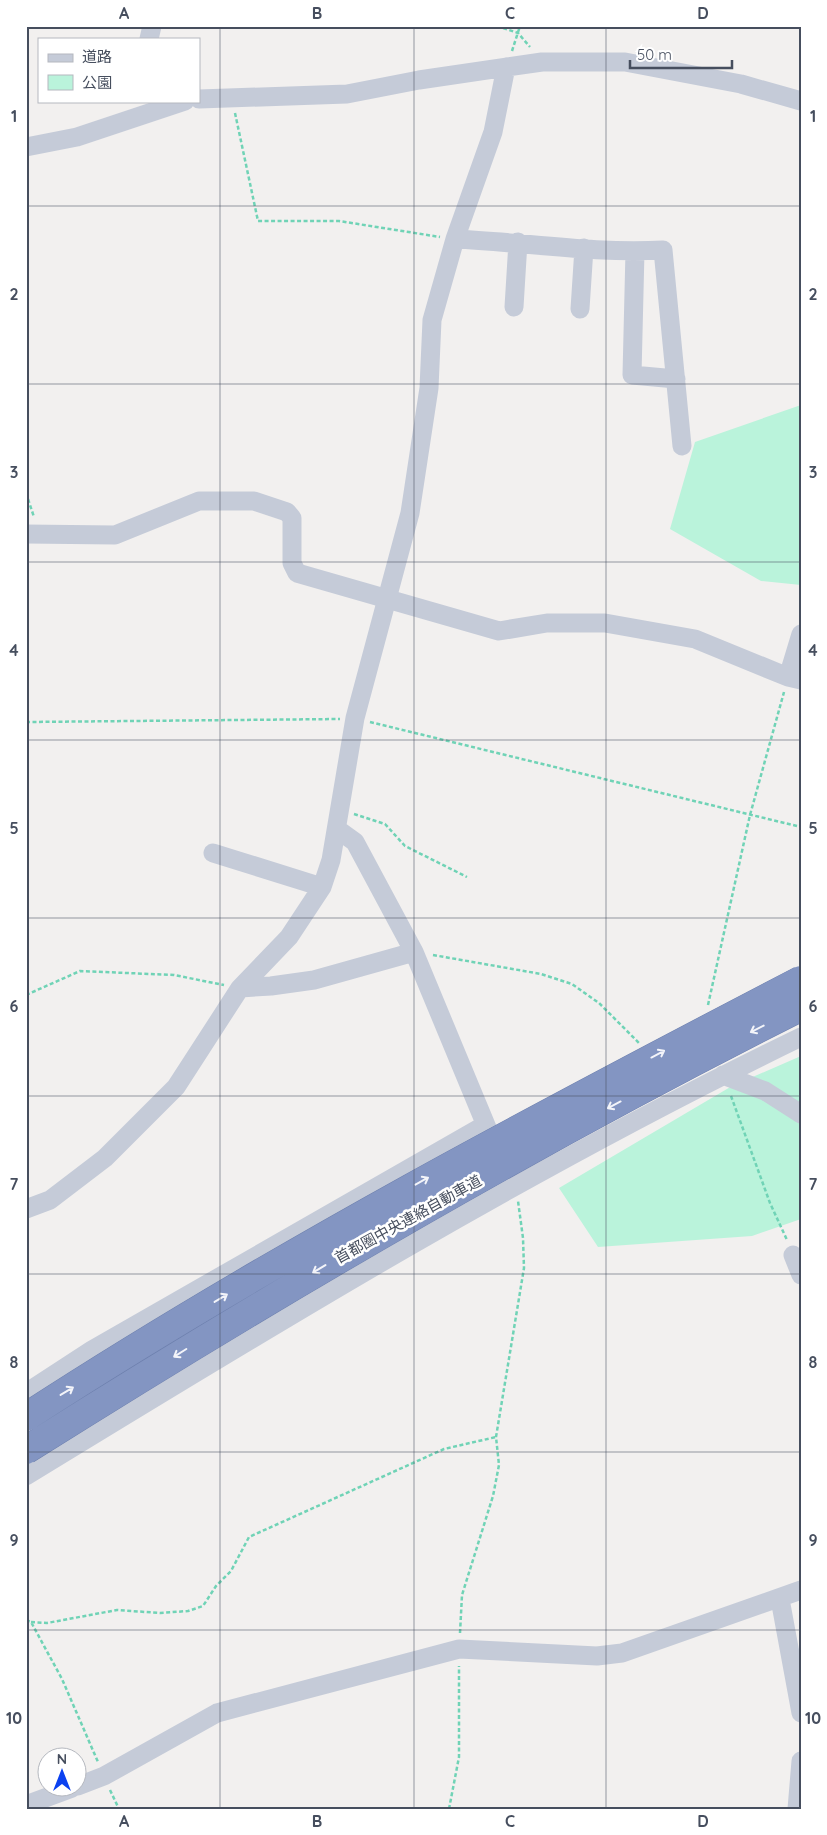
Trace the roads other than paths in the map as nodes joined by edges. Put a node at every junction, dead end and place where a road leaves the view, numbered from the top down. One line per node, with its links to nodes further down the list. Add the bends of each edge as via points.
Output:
1 (506, 67): 2 (street, via 347,94); 3 (street, via 542,62 625,62 741,84); 7 (street, via 493,132)
2 (200, 99)
3 (801, 101)
4 (179, 102): 5 (street)
5 (134, 110): 6 (street, via 78,137)
6 (26, 147)
7 (455, 239): 8 (street); 16 (street, via 432,320 428,388 410,513)
8 (518, 242): 9 (street); 11 (street)
9 (584, 248): 10 (street); 12 (street)
10 (635, 252): 13 (street, via 663,250); 13 (street, via 632,375)
11 (514, 307)
12 (580, 309)
13 (676, 379): 14 (street)
14 (682, 446)
15 (33, 535): 16 (street, via 115,535 199,501 254,501 287,512 292,518 292,562 297,573)
16 (386, 600): 18 (street, via 499,631 547,623 605,623 695,639); 19 (street, via 355,718)
17 (801, 634): 18 (street)
18 (794, 678)
19 (337, 829): 21 (street); 22 (street, via 355,842)
20 (213, 853): 21 (street)
21 (322, 887): 24 (street, via 288,937)
22 (414, 952): 24 (street, via 314,980); 29 (street)
23 (801, 980): 35 (highway, 首都圏中央連絡自動車道, one-way to 23, bridge, via 359,1216 538,1117)
24 (240, 988): 31 (street, via 176,1087 104,1158 50,1200)
25 (801, 1007): 36 (highway, 首都圏中央連絡自動車道, one-way to 36, bridge, via 372,1238 195,1343)
26 (801, 1037): 27 (street)
27 (723, 1075): 28 (street, via 765,1092); 30 (street)
28 (801, 1114)
29 (485, 1125): 30 (street); 34 (street, via 92,1350)
30 (515, 1188): 37 (street, via 273,1325)
31 (26, 1208)
32 (794, 1255): 33 (street)
33 (801, 1275)
34 (26, 1393)
35 (26, 1417)
36 (26, 1450)
37 (26, 1476)
38 (801, 1590): 39 (street)
39 (780, 1599): 40 (street); 42 (street, via 622,1653 597,1656 459,1649 217,1713)
40 (801, 1713)
41 (801, 1760): 44 (street)
42 (88, 1782)
43 (45, 1798): 45 (street)
44 (799, 1804)
45 (26, 1805)

